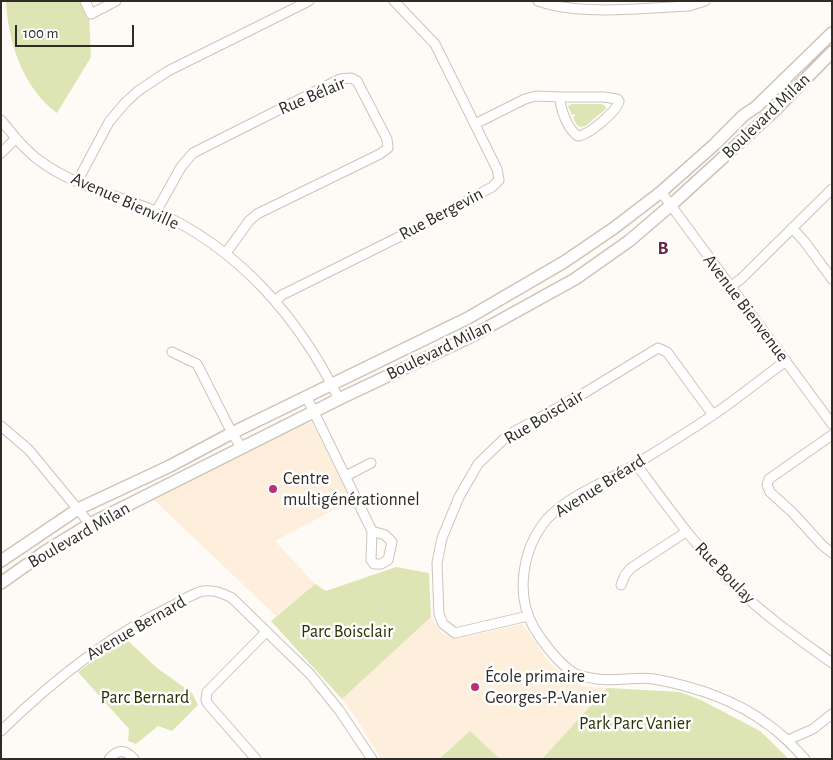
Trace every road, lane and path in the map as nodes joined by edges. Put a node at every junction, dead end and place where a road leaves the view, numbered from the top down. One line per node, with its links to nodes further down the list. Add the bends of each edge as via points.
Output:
1 (85, 1): 2 (street, via 91,14)
2 (116, 1)
3 (309, 1): 14 (street, via 168,71 145,86 114,116)
4 (394, 1): 11 (street, Rue Bergevin, via 435,44)
5 (538, 1): 6 (street, via 579,10 689,6)
6 (705, 1)
7 (832, 32): 16 (main road, Boulevard Milan, via 756,107)
8 (832, 52): 17 (main road, Boulevard Milan, via 775,110)
9 (560, 96): 9 (street, via 560,105 571,128 580,136 589,132 619,103 609,97); 11 (street, via 525,98)
10 (1, 120): 12 (street, Avenue Bienville)
11 (475, 124): 23 (street, Rue Bergevin, via 498,172 499,180 495,184)
12 (16, 138): 13 (street); 14 (street, Avenue Bienville, via 41,161)
13 (1, 153)
14 (78, 182): 18 (street, Avenue Bienville)
15 (832, 189): 19 (street)
16 (660, 192): 17 (street, Avenue Bienvenue); 26 (main road, Boulevard Milan, via 564,262 468,318)
17 (670, 206): 22 (street, Avenue Bienvenue); 28 (main road, Boulevard Milan, via 629,241 575,279 472,336)
18 (156, 212): 20 (street, Avenue Bienville); 20 (street, Rue Bélair, via 180,167 197,150 340,80 351,78 357,81 387,139 387,150 257,214)
19 (792, 228): 21 (street); 22 (street)
20 (226, 253): 23 (street, Avenue Bienville)
21 (832, 279)
22 (730, 287): 25 (street, Avenue Bienvenue)
23 (275, 301): 26 (street, Avenue Bienville, via 298,327)
24 (172, 352): 33 (street, via 197,364)
25 (786, 361): 30 (street, Avenue Bréard); 31 (street, Avenue Bienvenue)
26 (332, 384): 27 (main road, Boulevard Milan); 28 (street, Avenue Bienville)
27 (307, 398): 29 (street); 33 (main road, Boulevard Milan)
28 (340, 399): 29 (main road, Boulevard Milan)
29 (315, 412): 35 (main road, Boulevard Milan); 38 (street)
30 (713, 415): 37 (street, Avenue Bréard); 47 (street, Rue Boisclair, via 667,352 658,348 508,435 478,464 459,497 442,538 437,563 439,614 443,624 455,632)
31 (832, 424)
32 (1, 426): 39 (street, via 29,450)
33 (232, 433): 35 (street); 39 (main road, Boulevard Milan)
34 (832, 435): 43 (street, via 769,479 767,485 770,492)
35 (242, 448): 40 (main road, Boulevard Milan)
36 (371, 463): 38 (street)
37 (636, 464): 42 (street, Rue Boulay); 47 (street, Avenue Bréard, via 568,501 543,524 531,544 524,568)
38 (346, 476): 41 (street)
39 (78, 509): 40 (street); 44 (main road, Boulevard Milan)
40 (90, 524): 45 (main road, Boulevard Milan)
41 (372, 531)
42 (686, 532): 46 (street, via 631,568); 49 (street, Rue Boulay, via 737,589)
43 (832, 553)
44 (1, 561)
45 (1, 583)
46 (621, 585)
47 (528, 616): 52 (street, Avenue Bréard, via 539,635 573,672 598,680 652,679 701,691 737,706)
48 (266, 632): 51 (street, Avenue Bernard, via 232,598 218,591 201,592 156,614 78,663); 55 (street, via 208,692 206,700); 56 (street, Avenue Bernard, via 310,674)
49 (832, 663)
50 (832, 714): 52 (street, via 813,729)
51 (1, 732)
52 (788, 740): 57 (street, Avenue Bréard)
53 (108, 759): 54 (street, via 120,752 128,752)
54 (134, 759)
55 (256, 759)
56 (372, 759)
57 (805, 759)

